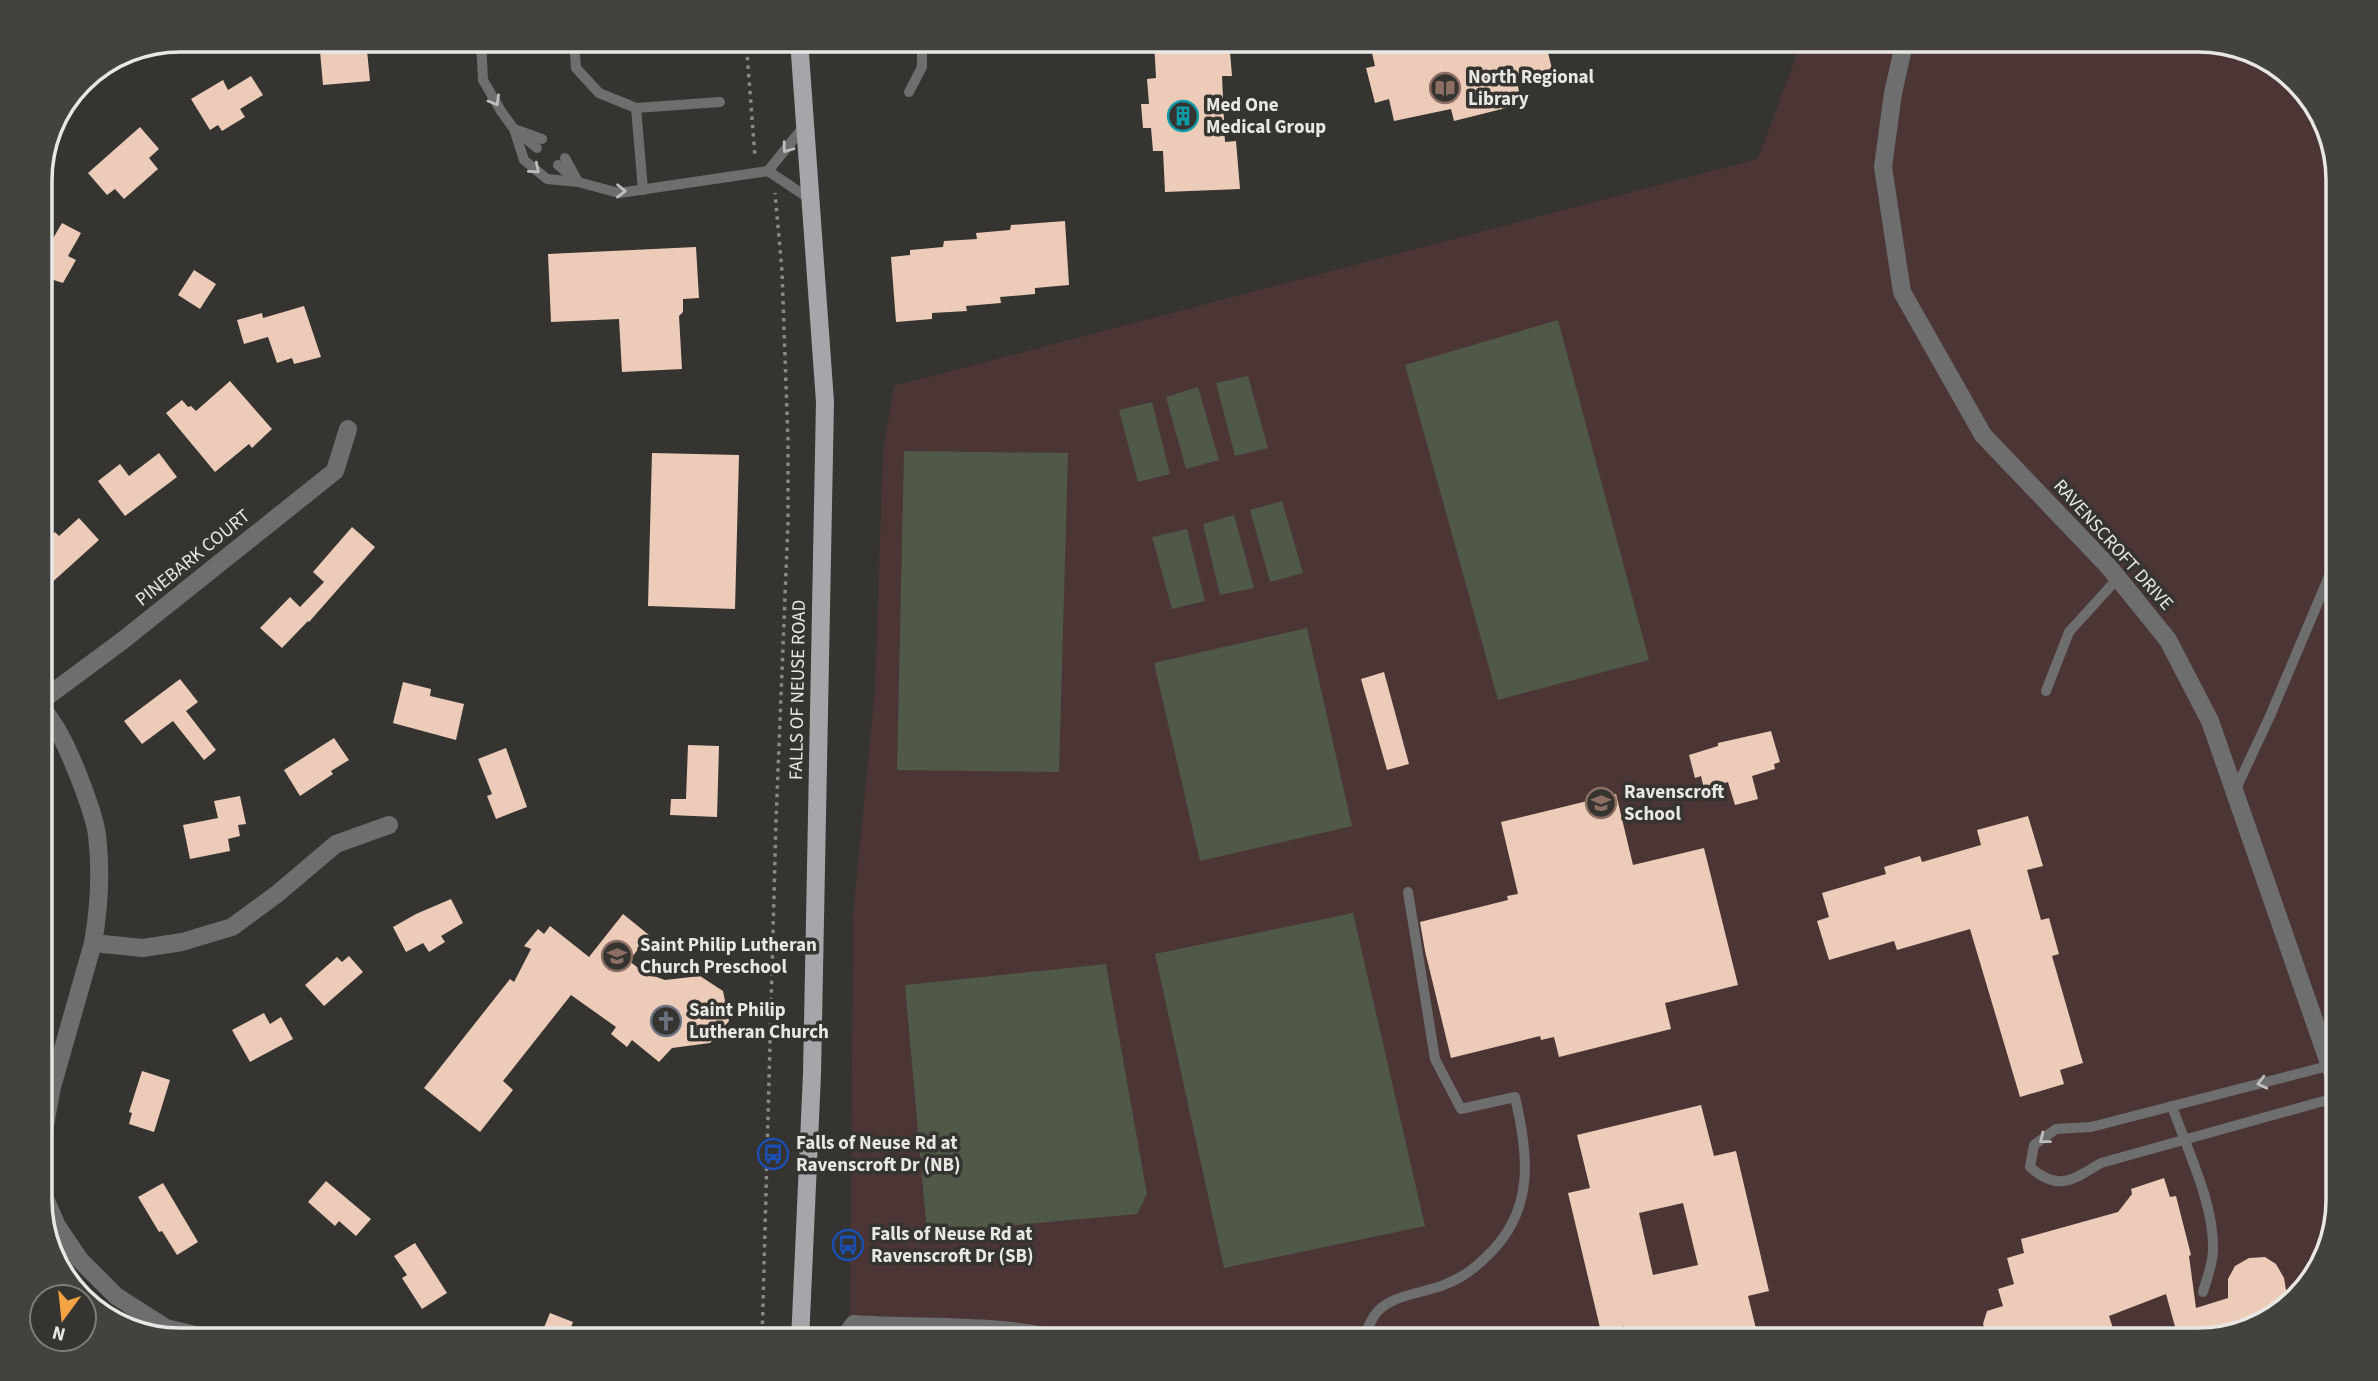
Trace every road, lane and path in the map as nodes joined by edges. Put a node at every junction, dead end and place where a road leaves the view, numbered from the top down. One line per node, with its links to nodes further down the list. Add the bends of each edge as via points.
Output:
1 (482, 52): 11 (lane, one-way to 11, via 483,80)
2 (575, 52): 9 (lane, via 576,68 599,93)
3 (747, 52): 13 (path)
4 (800, 52): 10 (main road, FALLS OF NEUSE ROAD)
5 (922, 52): 7 (lane, via 922,67)
6 (1903, 52): 21 (street, RAVENSCROFT DRIVE, via 1883,167 1902,292 1983,435)
7 (909, 93)
8 (720, 102): 9 (lane)
9 (636, 108): 17 (lane)
10 (805, 124): 15 (lane, one-way to 15); 19 (main road, FALLS OF NEUSE ROAD)
11 (514, 130): 12 (lane); 16 (lane, one-way to 16, via 524,160 547,179)
12 (539, 143)
13 (755, 156)
14 (561, 161): 16 (lane)
15 (768, 171): 17 (lane); 19 (lane)
16 (578, 181): 17 (lane, one-way to 17, via 619,193)
17 (643, 190)
18 (775, 198): 39 (path, via 782,271 788,522)
19 (810, 199): 40 (main road, FALLS OF NEUSE ROAD, via 825,402 812,1074)
20 (348, 429): 24 (street, PINEBARK COURT, via 335,471)
21 (2119, 578): 23 (lane, via 2069,632); 26 (street, RAVENSCROFT DRIVE, via 2168,640 2210,721)
22 (2325, 586): 26 (lane)
23 (2046, 691)
24 (53, 695)
25 (53, 723): 29 (street, via 97,833)
26 (2235, 792): 30 (street, RAVENSCROFT DRIVE)
27 (389, 825): 29 (street, via 336,844 232,927 143,948)
28 (1408, 892): 43 (lane, via 1436,1059 1461,1109 1515,1097 1524,1133 1526,1170 1520,1209 1496,1248 1469,1273 1446,1285 1391,1301 1374,1315)
29 (93, 943): 32 (street)
30 (2325, 1057)
31 (2325, 1067): 34 (lane, one-way to 34)
32 (53, 1083)
33 (2325, 1101): 35 (lane)
34 (2172, 1106): 35 (lane); 35 (lane, one-way to 35, via 2091,1127 2056,1129 2034,1145 2030,1167 2059,1183 2101,1163)
35 (2184, 1140): 37 (lane, via 2212,1236)
36 (54, 1220): 38 (street, via 80,1260 116,1296)
37 (2203, 1292)
38 (165, 1327)
39 (762, 1328)
40 (801, 1328)
41 (852, 1328): 42 (street, via 855,1324)
42 (961, 1328)
43 (1368, 1328)

